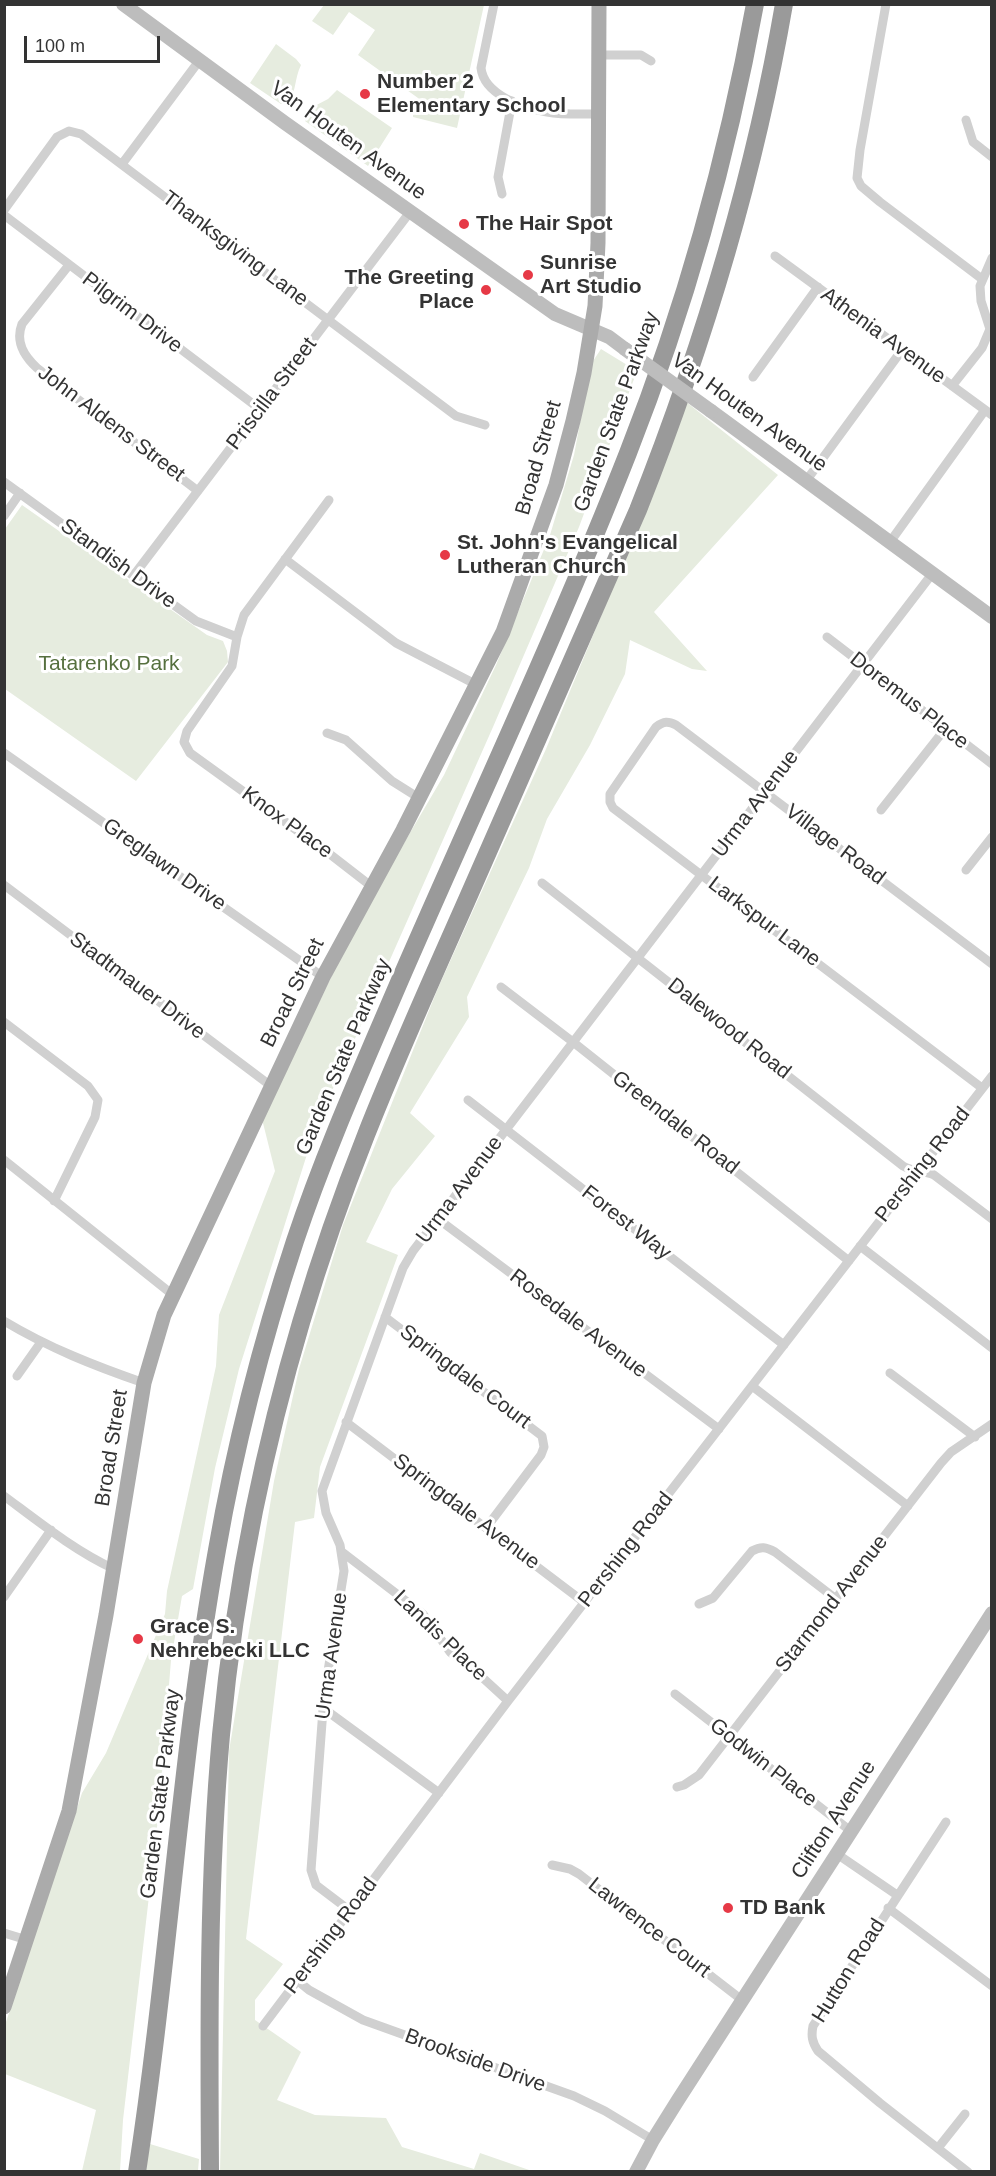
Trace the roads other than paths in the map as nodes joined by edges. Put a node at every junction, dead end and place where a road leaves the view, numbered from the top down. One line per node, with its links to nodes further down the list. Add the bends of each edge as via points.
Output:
1 (123, 4): 8 (main road, Van Houten Avenue)
2 (494, 4): 10 (street, via 482,74 490,89)
3 (599, 4): 7 (main road, Broad Street)
4 (755, 4): 127 (highway, Garden State Parkway, via 729,131 701,237 638,426 549,642 331,1142 296,1239 257,1371 208,1602)
5 (784, 4): 128 (highway, via 733,235 664,445 366,1136 329,1235 273,1427 234,1628 221,1735 210,1991)
6 (886, 4): 22 (street, via 857,178 880,202)
7 (598, 55): 9 (street, via 641,55); 11 (main road, Broad Street)
8 (199, 61): 14 (street); 17 (main road, Van Houten Avenue)
9 (651, 61)
10 (512, 101): 11 (street, via 546,112); 15 (street, via 498,177)
11 (598, 114): 25 (main road, Broad Street, via 598,243)
12 (966, 120): 13 (street, via 972,142)
13 (992, 157)
14 (122, 164): 16 (street, Thanksgiving Lane, via 81,134 65,131); 24 (street, Thanksgiving Lane)
15 (502, 194)
16 (4, 210)
17 (410, 212): 24 (street, Priscilla Street); 25 (main road, Van Houten Avenue, via 555,314)
18 (4, 215): 21 (street, Pilgrim Drive)
19 (776, 256): 23 (street, Athenia Avenue)
20 (992, 258): 22 (street)
21 (69, 265): 29 (street, Pilgrim Drive); 34 (street, John Aldens Street, via 22,324 19,333 23,351 37,368)
22 (982, 279): 28 (street, via 981,301 990,329 982,348)
23 (818, 287): 26 (street, Athenia Avenue); 27 (street)
24 (328, 320): 29 (street, Priscilla Street); 31 (street, Thanksgiving Lane, via 456,416)
25 (592, 330): 32 (main road, Van Houten Avenue, bridge, via 609,337); 46 (main road, Broad Street, via 556,485 512,609)
26 (902, 350): 28 (street, Athenia Avenue); 32 (street)
27 (753, 377)
28 (952, 386): 30 (street, Athenia Avenue)
29 (261, 410): 34 (street, Priscilla Street)
30 (988, 412): 38 (street)
31 (485, 425)
32 (806, 480): 38 (main road, Van Houten Avenue)
33 (4, 482): 35 (street, Standish Drive)
34 (198, 491): 41 (street, Priscilla Street)
35 (20, 493): 37 (street); 41 (street, Standish Drive)
36 (329, 500): 39 (street, Knox Place)
37 (4, 516)
38 (890, 542): 40 (main road, Van Houten Avenue)
39 (285, 559): 43 (street, Knox Place, via 244,615); 46 (street, via 396,643)
40 (932, 574): 42 (main road, Van Houten Avenue); 45 (street, Urma Avenue)
41 (134, 575): 43 (street, Standish Drive, via 196,621)
42 (990, 614)
43 (237, 637): 60 (street, Knox Place, via 232,666 184,737 186,748)
44 (827, 637): 45 (street, Doremus Place)
45 (862, 665): 47 (street, Doremus Place); 52 (street, Urma Avenue)
46 (477, 686): 53 (main road, Broad Street)
47 (945, 729): 51 (street, Doremus Place); 54 (street)
48 (327, 733): 53 (street, via 346,740 392,781)
49 (650, 736): 52 (street, Village Road, via 662,722 676,725); 57 (street, Larkspur Lane, via 610,794 611,806)
50 (4, 753): 63 (street, Greglawn Drive)
51 (992, 764)
52 (765, 792): 57 (street, Urma Avenue); 62 (street, Village Road)
53 (419, 798): 60 (main road, Broad Street)
54 (881, 810)
55 (992, 837): 56 (street)
56 (966, 870)
57 (701, 875): 61 (street, Urma Avenue); 69 (street, Larkspur Lane)
58 (542, 883): 61 (street, Dalewood Road)
59 (4, 885): 68 (street, Stadtmauer Drive)
60 (371, 886): 63 (main road, Broad Street)
61 (638, 958): 66 (street, Urma Avenue); 73 (street, Dalewood Road, via 903,1166)
62 (992, 964)
63 (323, 977): 68 (main road, Broad Street)
64 (501, 987): 66 (street, Greendale Road)
65 (4, 1022): 74 (street, via 88,1086 98,1100 95,1117)
66 (573, 1042): 71 (street, Urma Avenue); 78 (street, Greendale Road)
67 (992, 1076): 69 (street, Pershing Road)
68 (271, 1086): 79 (main road, Broad Street)
69 (982, 1088): 73 (street, Pershing Road)
70 (468, 1100): 71 (street, Forest Way)
71 (505, 1130): 75 (street, Urma Avenue); 83 (street, Forest Way)
72 (4, 1160): 74 (street)
73 (918, 1171): 76 (street, Dalewood Road, via 934,1175); 77 (street, Pershing Road)
74 (54, 1201): 79 (street)
75 (438, 1218): 80 (street, Urma Avenue, via 403,1268); 91 (street, Rosedale Avenue)
76 (992, 1219)
77 (860, 1246): 78 (street, Pershing Road); 84 (street)
78 (849, 1261): 83 (street, Pershing Road)
79 (173, 1295): 87 (main road, Broad Street)
80 (385, 1317): 89 (street, Urma Avenue); 95 (street, Springdale Court, via 542,1436 541,1455)
81 (4, 1321): 82 (street)
82 (41, 1342): 86 (street); 87 (street)
83 (784, 1345): 88 (street, Pershing Road)
84 (992, 1348)
85 (890, 1373): 92 (street)
86 (17, 1376)
87 (144, 1383): 98 (main road, Broad Street)
88 (752, 1386): 91 (street, Pershing Road); 94 (street)
89 (346, 1422): 95 (street, Springdale Avenue); 97 (street, Urma Avenue, via 322,1491 324,1507)
90 (992, 1424): 92 (street, Starmond Avenue)
91 (718, 1429): 101 (street, Pershing Road)
92 (975, 1437): 94 (street, Starmond Avenue, via 951,1452)
93 (4, 1496): 96 (street)
94 (908, 1506): 100 (street, Starmond Avenue)
95 (486, 1528): 101 (street, Springdale Avenue)
96 (51, 1530): 98 (street); 99 (street)
97 (342, 1552): 105 (street, Landis Place, via 423,1614 450,1652); 106 (street, Urma Avenue, via 344,1571)
98 (114, 1569): 118 (main road, Broad Street, via 69,1811)
99 (4, 1597)
100 (836, 1599): 102 (street, via 775,1552 759,1547 713,1598); 107 (street, Starmond Avenue)
101 (585, 1603): 105 (street, Pershing Road)
102 (699, 1604)
103 (992, 1613): 111 (main road, Clifton Avenue)
104 (675, 1694): 107 (street, Godwin Place)
105 (508, 1701): 109 (street, Pershing Road)
106 (323, 1708): 109 (street); 116 (street, Urma Avenue, via 311,1870 316,1885)
107 (729, 1737): 108 (street, Starmond Avenue, via 699,1775); 111 (street, Godwin Place)
108 (677, 1787)
109 (439, 1793): 116 (street, Pershing Road)
110 (946, 1822): 114 (street, Hutton Road)
111 (852, 1832): 112 (main road, Clifton Avenue)
112 (837, 1854): 114 (street); 121 (main road, Clifton Avenue)
113 (552, 1865): 121 (street, Lawrence Court, via 579,1874)
114 (897, 1895): 115 (street, Hutton Road)
115 (888, 1908): 120 (street); 126 (street, Hutton Road, via 813,2026 813,2044)
116 (349, 1910): 119 (street, Pershing Road)
117 (4, 1933): 118 (street)
118 (27, 1940): 122 (main road, Broad Street)
119 (298, 1981): 123 (street, Pershing Road); 125 (street, Brookside Drive, via 363,2020 574,2096)
120 (992, 1986)
121 (742, 2000): 125 (main road, Clifton Avenue)
122 (4, 2007)
123 (263, 2026)
124 (965, 2114): 126 (street)
125 (653, 2140): 129 (main road, Clifton Avenue)
126 (938, 2148): 130 (street, Hutton Road)
127 (137, 2172)
128 (210, 2172)
129 (636, 2172)
130 (968, 2172)

